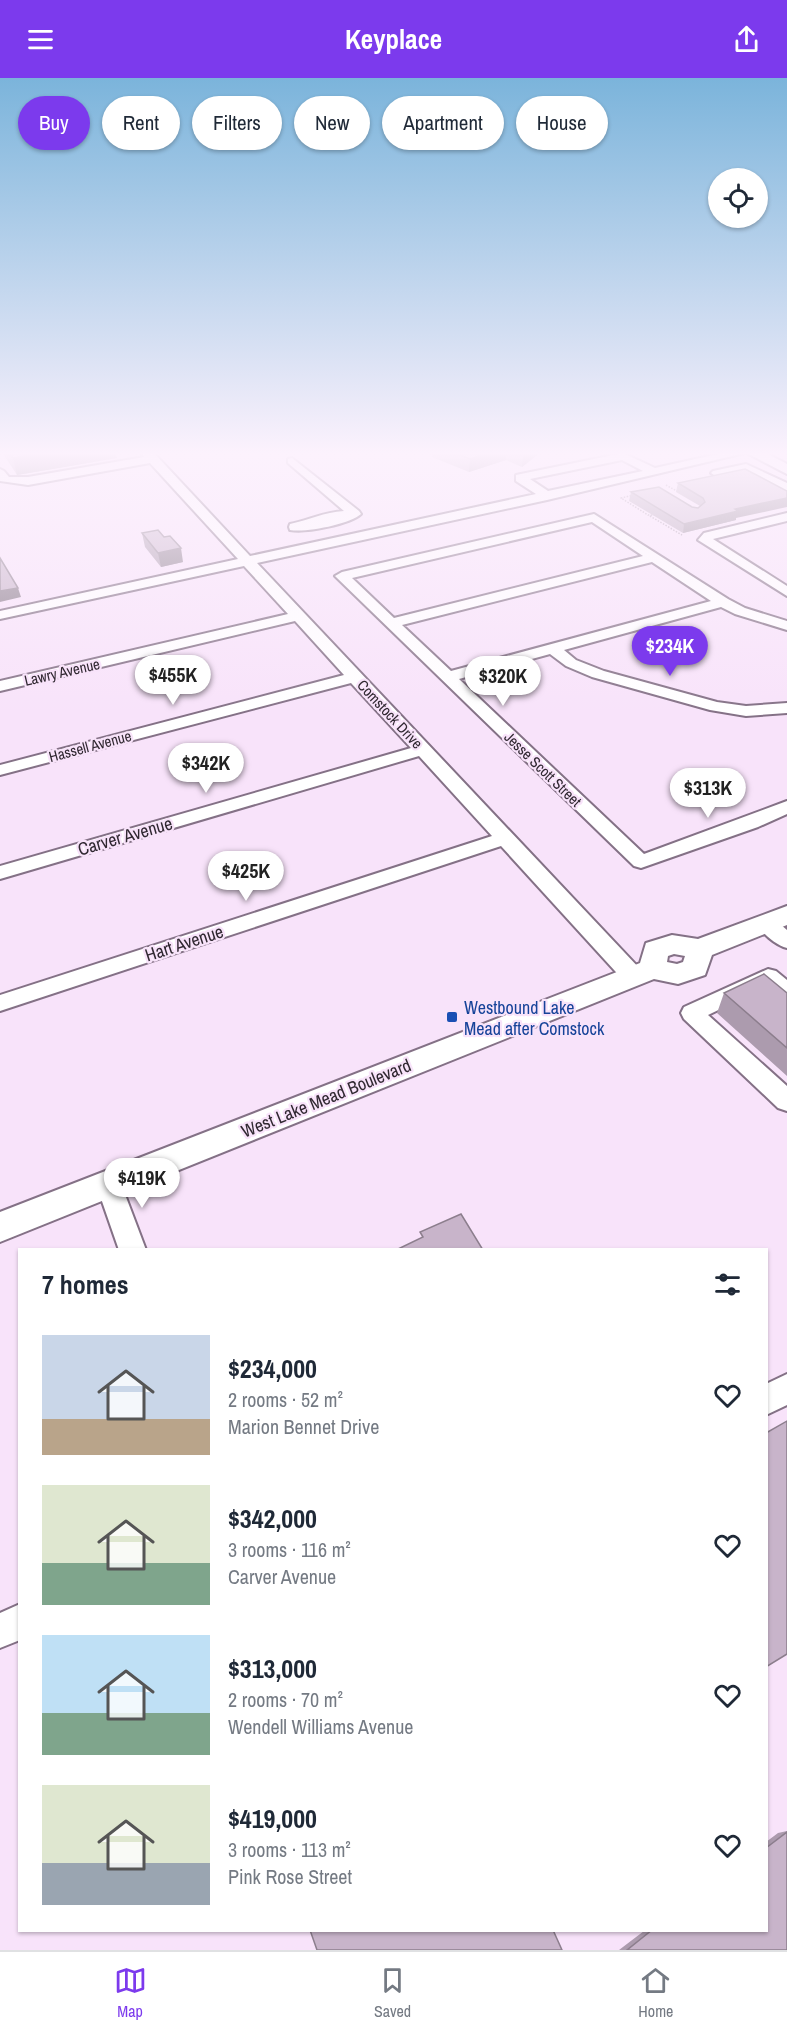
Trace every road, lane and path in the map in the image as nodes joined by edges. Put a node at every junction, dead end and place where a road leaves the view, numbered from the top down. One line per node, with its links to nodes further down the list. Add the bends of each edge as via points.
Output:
1 (227, 539): 9 (street, Comstock Drive)
2 (309, 539): 7 (street)
3 (352, 539): 7 (street)
4 (501, 539): 14 (street, Jesse Scott Street, via 342,576)
5 (626, 539): 8 (street)
6 (705, 539): 10 (street)
7 (318, 547): 9 (street)
8 (654, 558): 11 (street); 14 (street)
9 (248, 562): 12 (street); 13 (street, Comstock Drive)
10 (787, 592)
11 (723, 602): 15 (street); 16 (street)
12 (0, 615)
13 (298, 616): 17 (street, Comstock Drive); 19 (street, Lawry Avenue)
14 (391, 623): 18 (street, Jesse Scott Street)
15 (787, 626)
16 (552, 648): 18 (street); 20 (street, via 571,663 598,674 716,707 746,711)
17 (355, 677): 21 (street, Comstock Drive); 22 (street, Hassell Avenue)
18 (447, 677): 23 (street, Jesse Scott Street, via 641,862)
19 (0, 686)
20 (787, 708)
21 (422, 750): 24 (street, Comstock Drive); 25 (street, Carver Avenue)
22 (0, 770)
23 (787, 807)
24 (505, 838): 28 (street, Comstock Drive); 30 (street, Hart Avenue)
25 (0, 873)
26 (777, 919): 27 (street); 28 (main road, West Lake Mead Boulevard, via 700,949 695,968 678,974)
27 (787, 941)
28 (642, 972): 32 (main road, West Lake Mead Boulevard)
29 (787, 992): 31 (street, via 768,977 692,1013)
30 (0, 1003)
31 (787, 1101)
32 (109, 1184): 33 (main road, West Lake Mead Boulevard); 34 (street)
33 (0, 1227)
34 (132, 1248)
35 (787, 1389): 36 (street)
36 (768, 1400)
37 (18, 1622): 38 (street)
38 (0, 1631)

